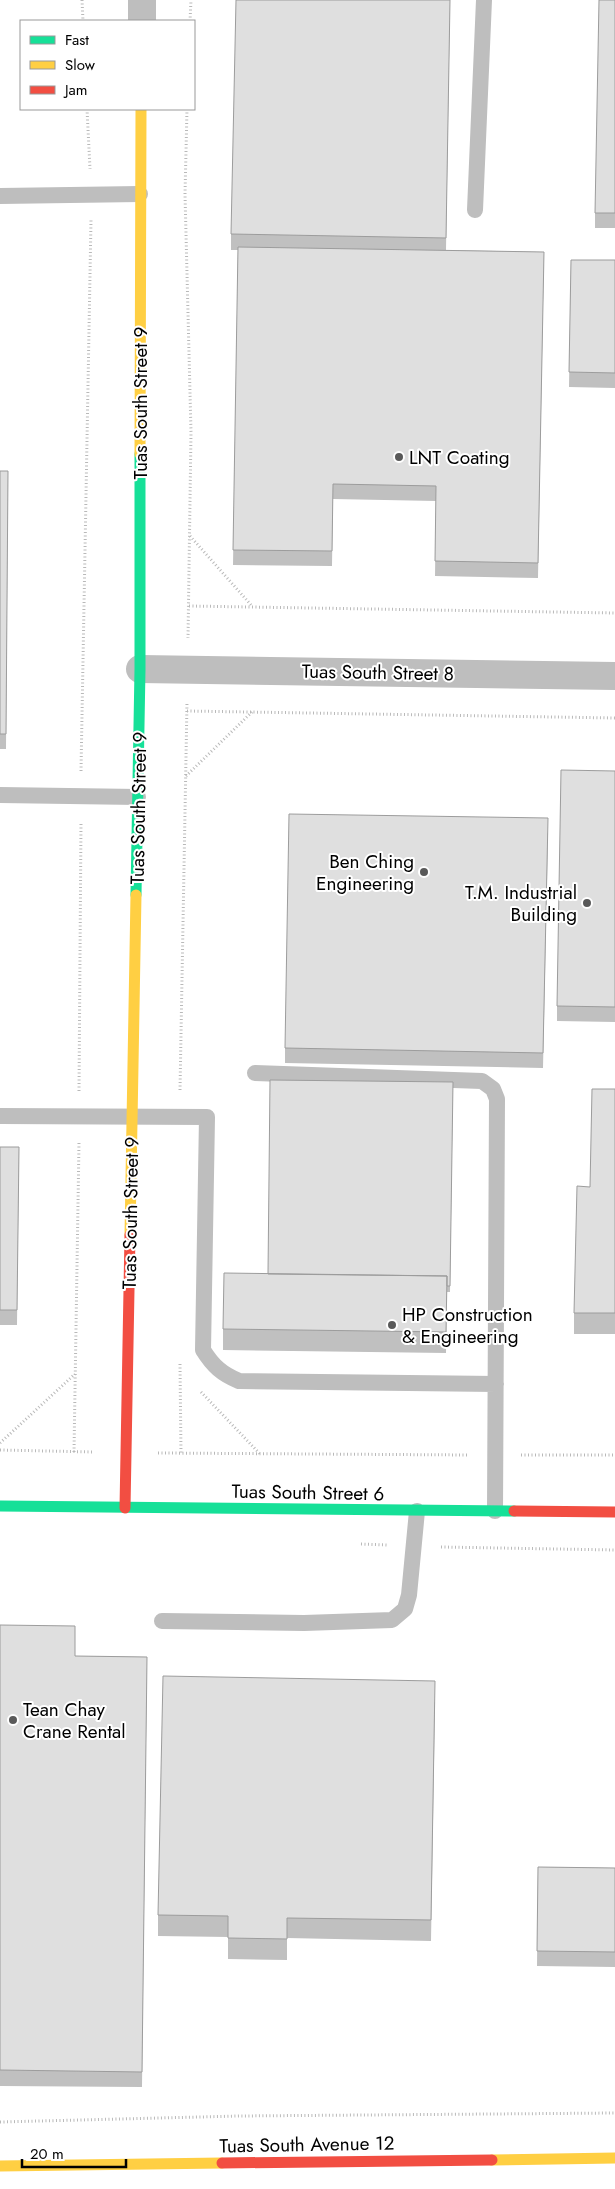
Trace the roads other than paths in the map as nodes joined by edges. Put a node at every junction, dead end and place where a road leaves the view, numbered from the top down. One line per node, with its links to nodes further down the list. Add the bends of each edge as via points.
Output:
1 (142, 0): 3 (street)
2 (484, 0): 7 (lane)
3 (142, 20)
4 (141, 110): 5 (street, Tuas South Street 9)
5 (140, 194): 6 (lane); 8 (street, Tuas South Street 9)
6 (0, 196)
7 (475, 210)
8 (140, 669): 9 (street, Tuas South Street 8); 11 (street, Tuas South Street 9)
9 (615, 676)
10 (0, 795): 11 (lane)
11 (138, 797): 14 (street, Tuas South Street 9)
12 (255, 1073): 15 (lane, via 482,1080 493,1089 497,1099)
13 (0, 1116): 14 (lane)
14 (132, 1117): 15 (lane, via 207,1117 203,1350 212,1365 225,1376 239,1381); 17 (street, Tuas South Street 9)
15 (496, 1384): 19 (lane)
16 (0, 1506): 17 (street, Tuas South Street 6)
17 (125, 1508): 18 (street, Tuas South Street 6)
18 (417, 1511): 19 (street, Tuas South Street 6); 21 (lane, via 409,1595 405,1609 392,1620 304,1623)
19 (495, 1511): 20 (street, Tuas South Street 6)
20 (615, 1512)
21 (162, 1621)
22 (615, 2158): 23 (street, Tuas South Avenue 12)
23 (0, 2166)

